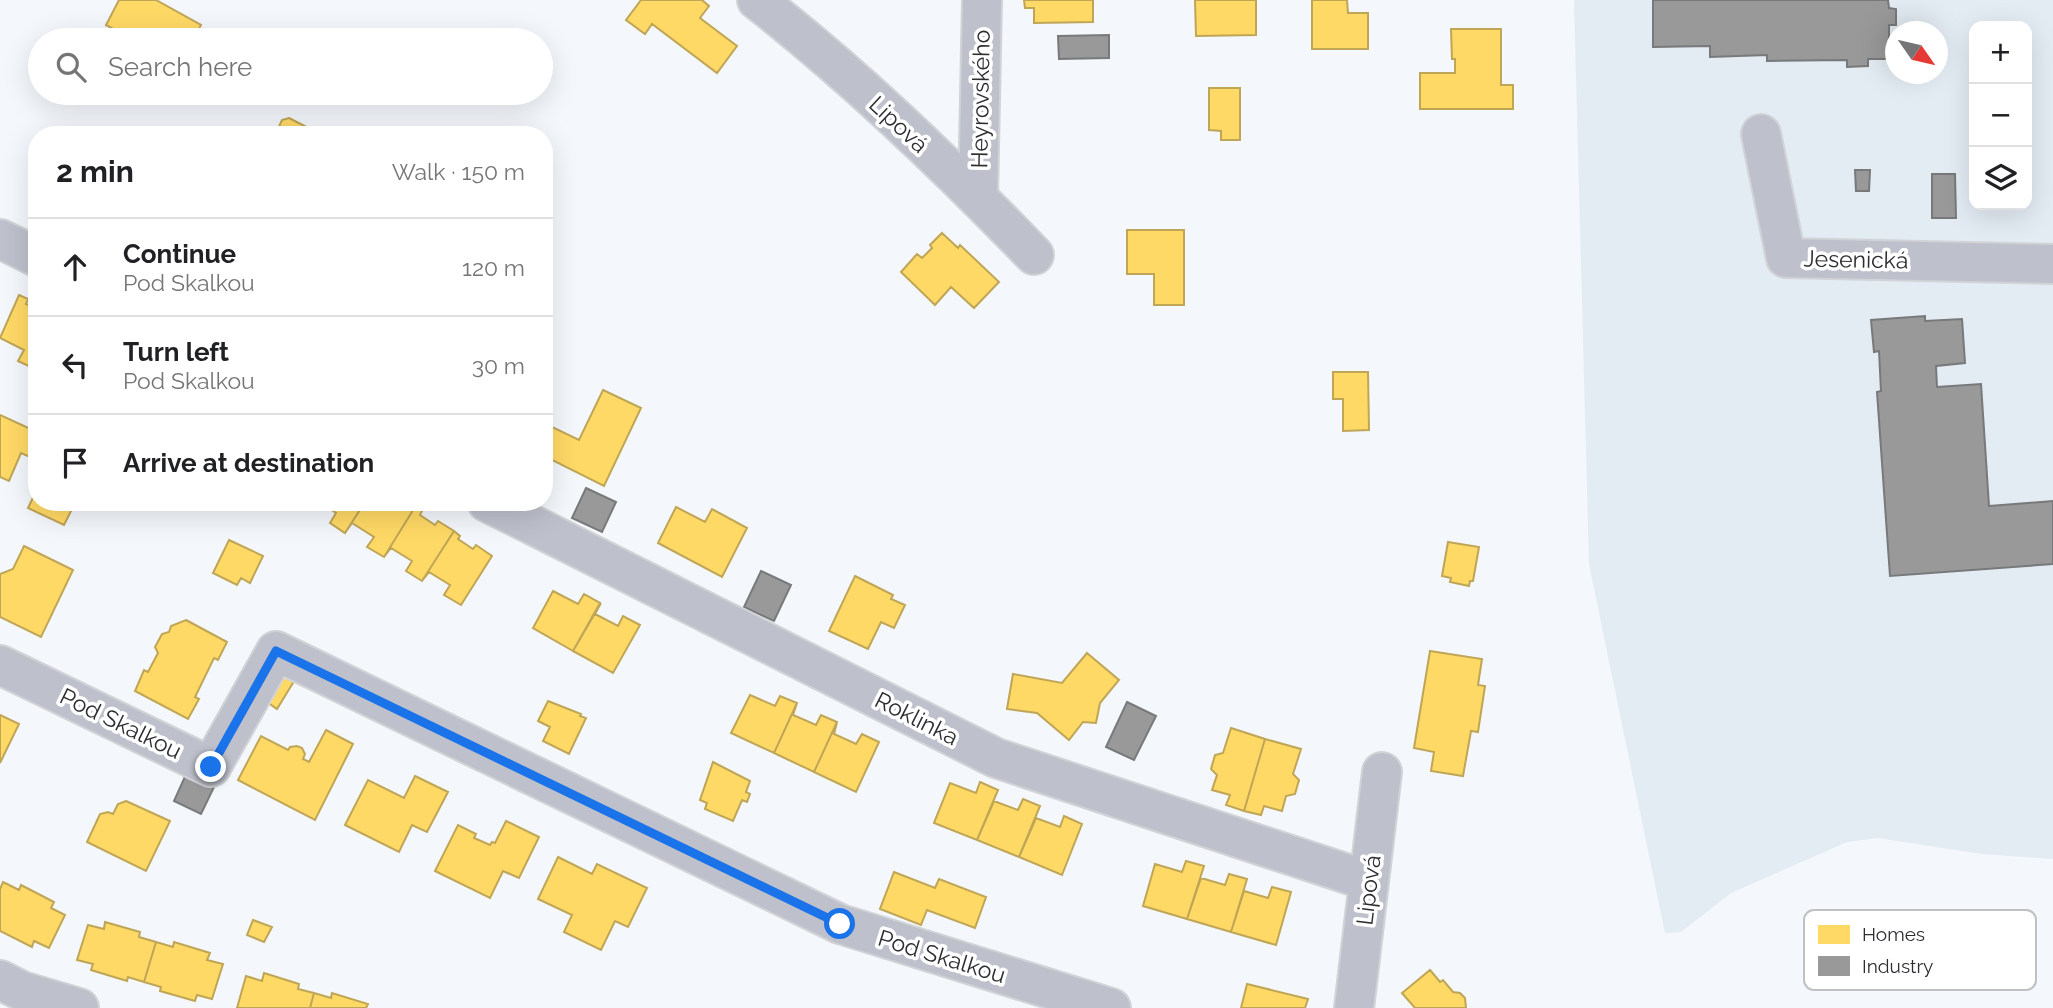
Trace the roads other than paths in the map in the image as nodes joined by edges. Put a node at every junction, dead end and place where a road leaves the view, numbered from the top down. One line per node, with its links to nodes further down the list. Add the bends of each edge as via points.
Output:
1 (757, 0): 4 (street, Lipová, via 810,41)
2 (982, 0): 4 (street, Heyrovského)
3 (1761, 134): 8 (street, Jesenická, via 1786,258)
4 (978, 197): 7 (street, Lipová)
5 (0, 239): 6 (street)
6 (28, 253)
7 (1034, 256)
8 (2053, 264)
9 (504, 511): 12 (street, Roklinka, via 996,758)
10 (0, 665): 15 (street, Pod Skalkou, via 211,767 276,651 840,924)
11 (1382, 772): 12 (street, Lipová)
12 (1369, 881): 16 (street, Lipová)
13 (0, 980): 14 (street)
14 (79, 1008)
15 (1111, 1008)
16 (1354, 1008)

